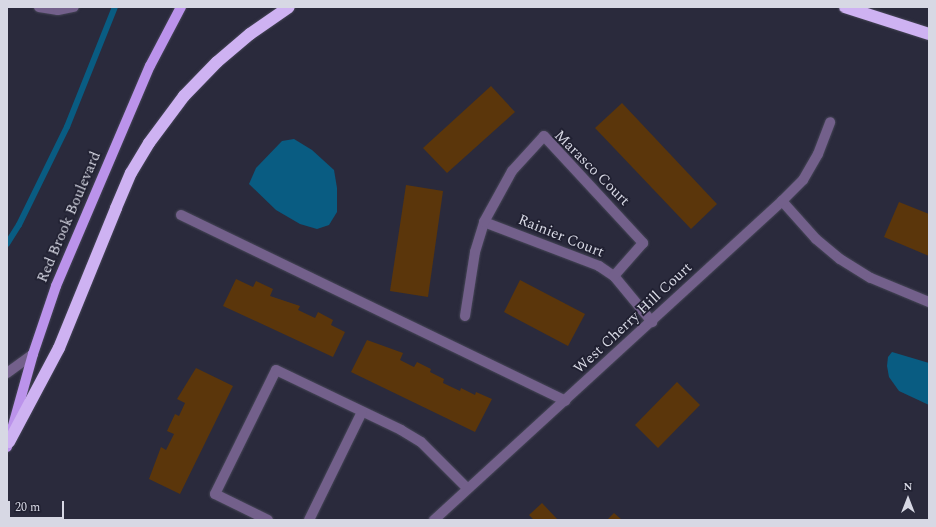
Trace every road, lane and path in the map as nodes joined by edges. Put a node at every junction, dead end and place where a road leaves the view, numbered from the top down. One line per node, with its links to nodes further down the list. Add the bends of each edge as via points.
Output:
1 (39, 7): 2 (street, via 58,10)
2 (74, 7)
3 (181, 7): 15 (main road, Red Brook Boulevard, via 150,66 83,218)
4 (289, 7): 19 (highway, via 250,34 217,62 184,96 149,143 119,201 59,348)
5 (845, 7): 6 (highway)
6 (929, 34)
7 (830, 122): 8 (street, West Cherry Hill Court, via 818,154 802,180)
8 (782, 201): 12 (street, via 816,239 840,259 871,278); 14 (street, West Cherry Hill Court)
9 (181, 215): 17 (street)
10 (484, 222): 11 (street, Rainier Court, via 574,255); 11 (street, Marasco Court, via 512,171 544,136 643,243); 13 (street, Marasco Court, via 475,252)
11 (614, 276): 14 (street, Rainier Court)
12 (929, 302)
13 (464, 316)
14 (652, 322): 17 (street, West Cherry Hill Court)
15 (33, 354): 16 (street); 19 (main road, Red Brook Boulevard)
16 (7, 373)
17 (565, 401): 20 (street, West Cherry Hill Court)
18 (362, 412): 20 (street, via 421,442); 21 (street, via 276,370 215,494); 22 (street)
19 (8, 445)
20 (467, 488): 23 (street, West Cherry Hill Court)
21 (268, 520)
22 (309, 520)
23 (434, 520)

